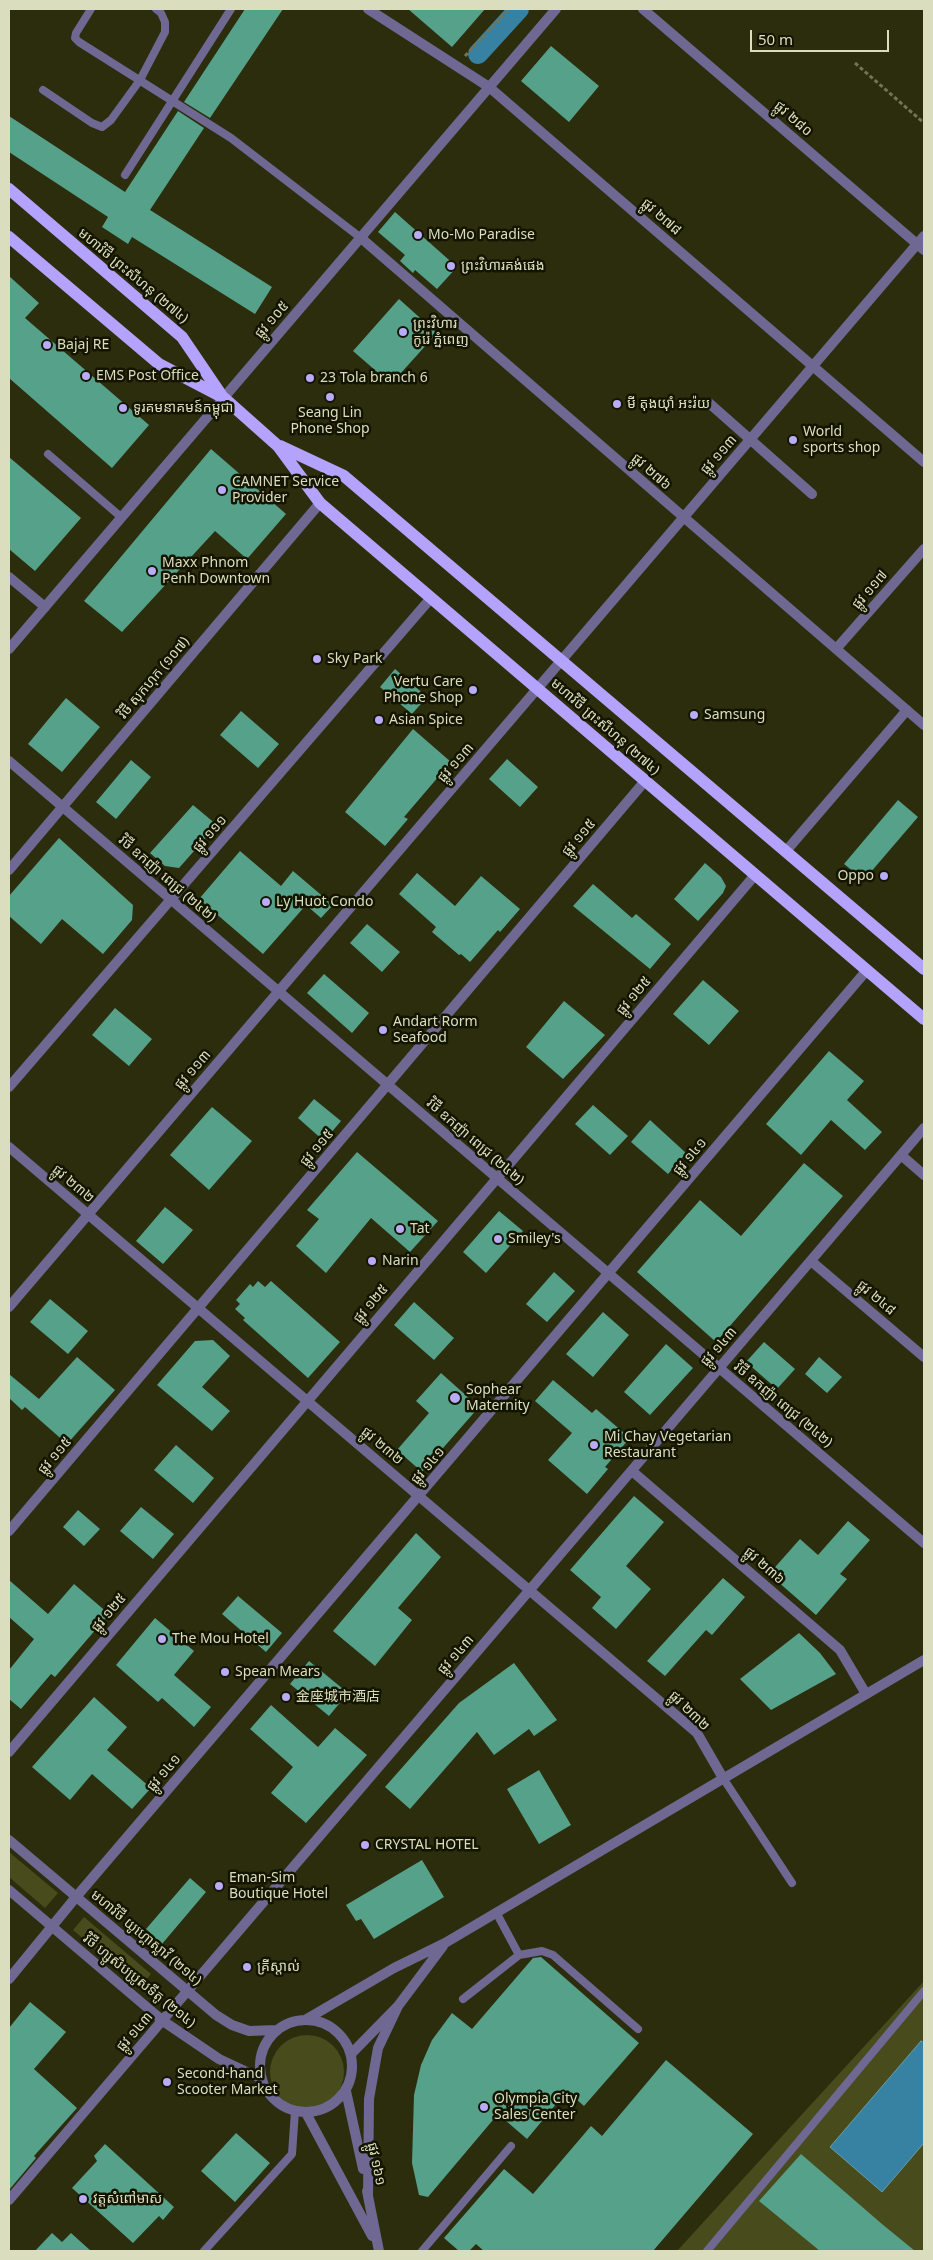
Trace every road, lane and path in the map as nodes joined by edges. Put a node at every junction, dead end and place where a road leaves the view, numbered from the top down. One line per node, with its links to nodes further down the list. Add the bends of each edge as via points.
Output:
1 (91, 9): 10 (lane, via 75,38)
2 (156, 9): 10 (lane, via 165,22 165,32)
3 (231, 9): 13 (lane)
4 (368, 9): 9 (street, ផ្លូវ ២៧៨)
5 (509, 9): 9 (path)
6 (556, 9): 11 (street, ផ្លូវ ១០៥)
7 (644, 9): 19 (street, ផ្លូវ ២៨០)
8 (855, 63): 14 (path)
9 (456, 66): 11 (street, ផ្លូវ ២៧៨)
10 (140, 80): 12 (lane, via 111,120 102,127); 13 (lane)
11 (489, 87): 18 (street, ផ្លូវ ១០៥); 20 (street, ផ្លូវ ២៧៨)
12 (43, 90)
13 (172, 101): 15 (lane); 18 (lane, via 231,138)
14 (924, 123)
15 (124, 175)
16 (9, 190): 21 (main road, មហាវិថី ព្រះសីហនុ (២៧៤), via 182,337)
17 (9, 237): 21 (main road, មហាវិថី ព្រះសីហនុ (២៧៤), via 159,364)
18 (362, 238): 21 (street, ផ្លូវ ១០៥); 30 (street, ផ្លូវ ២៧៦)
19 (922, 244): 20 (street, ផ្លូវ ១១៣)
20 (813, 366): 23 (street, ផ្លូវ ១១៣); 26 (street, ផ្លូវ ២៧៨)
21 (224, 398): 24 (main road, មហាវិថី ព្រះសីហនុ (២៧៤)); 29 (street, ផ្លូវ ១០៥)
22 (709, 403): 23 (street)
23 (750, 440): 27 (street); 30 (street, ផ្លូវ ១១៣)
24 (278, 446): 28 (main road, មហាវិថី ព្រះសីហនុ (២៧៤)); 37 (main road, មហាវិថី ព្រះសីហនុ (២៧៤), via 344,476)
25 (48, 454): 29 (lane)
26 (924, 462)
27 (812, 494)
28 (320, 504): 33 (main road, មហាវិថី ព្រះសីហនុ (២៧៤)); 43 (street, វិថី សុកហុក (១០៧))
29 (121, 518): 34 (street, ផ្លូវ ១០៥)
30 (683, 518): 36 (street, ផ្លូវ ២៧៦); 37 (street, ផ្លូវ ១១៣)
31 (924, 549): 36 (street, ផ្លូវ ១១៧)
32 (9, 577): 34 (street)
33 (431, 598): 38 (main road, មហាវិថី ព្រះសីហនុ (២៧៤)); 47 (street, ផ្លូវ ១១១)
34 (44, 607): 35 (street, ផ្លូវ ១០៥)
35 (9, 649)
36 (836, 649): 39 (street, ផ្លូវ ២៧៦)
37 (562, 660): 38 (street, ផ្លូវ ១១៣); 44 (main road, មហាវិថី ព្រះសីហនុ (២៧៤))
38 (537, 689): 42 (main road, មហាវិថី ព្រះសីហនុ (២៧៤)); 50 (street, ផ្លូវ ១១៣)
39 (907, 710): 40 (street, ផ្លូវ ២៧៦); 44 (street)
40 (924, 725)
41 (9, 761): 43 (street, វិថី ឧកញ៉ា ពេជ្រ (២៤២))
42 (645, 781): 46 (main road, មហាវិថី ព្រះសីហនុ (២៧៤)); 52 (street, ផ្លូវ ១១៥)
43 (63, 807): 45 (street, វិថី សុកហុក (១០៧)); 47 (street, វិថី ឧកញ៉ា ពេជ្រ (២៤២))
44 (786, 851): 48 (main road, មហាវិថី ព្រះសីហនុ (២៧៤))
45 (9, 870)
46 (755, 874): 49 (main road, មហាវិថី ព្រះសីហនុ (២៧៤)); 58 (street, ផ្លូវ ១២៥)
47 (171, 900): 50 (street, វិថី ឧកញ៉ា ពេជ្រ (២៤២)); 53 (street, ផ្លូវ ១១១)
48 (924, 969)
49 (867, 970): 51 (main road, មហាវិថី ព្រះសីហនុ (២៧៤)); 61 (street, ផ្លូវ ១៤១)
50 (278, 992): 52 (street, វិថី ឧកញ៉ា ពេជ្រ (២៤២)); 59 (street, ផ្លូវ ១១៣)
51 (924, 1019)
52 (388, 1086): 58 (street, វិថី ឧកញ៉ា ពេជ្រ (២៤២)); 63 (street, ផ្លូវ ១១៥)
53 (9, 1087)
54 (924, 1128): 56 (street, ផ្លូវ ១៤៣)
55 (9, 1148): 59 (street, ផ្លូវ ២៣២)
56 (901, 1155): 57 (street); 60 (street, ផ្លូវ ១៤៣)
57 (924, 1175)
58 (496, 1178): 61 (street, វិថី ឧកញ៉ា ពេជ្រ (២៤២)); 66 (street, ផ្លូវ ១២៥)
59 (88, 1214): 62 (street, ផ្លូវ ១១៣); 63 (street, ផ្លូវ ២៣២)
60 (811, 1262): 64 (street, ផ្លូវ ២៤៨); 65 (street, ផ្លូវ ១៤៣)
61 (608, 1275): 65 (street, វិថី ឧកញ៉ា ពេជ្រ (២៤២)); 68 (street, ផ្លូវ ១៤១)
62 (9, 1307)
63 (198, 1308): 66 (street, ផ្លូវ ២៣២); 69 (street, ផ្លូវ ១១៥)
64 (924, 1356)
65 (719, 1369): 67 (street, ផ្លូវ ១៤៣); 70 (street, វិថី ឧកញ៉ា ពេជ្រ (២៤២))
66 (307, 1400): 68 (street, ផ្លូវ ២៣២); 74 (street, ផ្លូវ ១២៥)
67 (632, 1471): 71 (street, ផ្លូវ ១៤៣); 73 (street, ផ្លូវ ២៣៦, via 840,1650)
68 (420, 1496): 71 (street, ផ្លូវ ២៣២); 79 (street, ផ្លូវ ១៤១)
69 (9, 1531)
70 (924, 1543)
71 (530, 1590): 75 (street, ផ្លូវ ២៣២, via 697,1733); 85 (street, ផ្លូវ ១៤៣)
72 (924, 1660): 73 (street)
73 (866, 1694): 75 (street)
74 (9, 1752)
75 (723, 1778): 77 (lane); 80 (street)
76 (9, 1840): 79 (street, មហាវិថី យូហ្គោស្លាវី (២១៤))
77 (792, 1882)
78 (9, 1890): 81 (street, វិថី ហ្សូសិបប្រូសទីតូ (២១៤))
79 (76, 1897): 81 (street, ផ្លូវ ១៤១); 85 (street, មហាវិថី យូហ្គោស្លាវី (២១៤))
80 (496, 1912): 82 (street); 83 (lane)
81 (51, 1927): 84 (street, ផ្លូវ ១៤១); 89 (street, វិថី ហ្សូសិបប្រូសទីតូ (២១៤))
82 (445, 1943): 88 (street); 90 (street, via 394,1968)
83 (519, 1955): 87 (lane); 91 (lane, via 542,1950 553,1955)
84 (9, 1979)
85 (187, 1991): 89 (street, ផ្លូវ ១៤៣); 92 (street, មហាវិថី យូហ្គោស្លាវី (២១៤), via 232,2026 250,2031)
86 (924, 1991): 103 (lane)
87 (463, 1999)
88 (398, 2006): 93 (street); 98 (street, via 378,2048 369,2099)
89 (162, 2020): 94 (street, វិថី ហ្សូសិបប្រូសទីតូ (២១៤), via 219,2059); 99 (street, ផ្លូវ ១៤៣)
90 (305, 2020): 92 (street, via 290,2022); 93 (street, via 321,2022 334,2029 346,2042)
91 (638, 2029)
92 (276, 2030): 94 (street, via 260,2056)
93 (351, 2054): 95 (street, via 353,2067)
94 (262, 2079): 96 (street, via 274,2100)
95 (346, 2091): 96 (street, via 327,2108); 98 (street, ផ្លូវ ១៦១)
96 (301, 2112): 100 (street, ផ្លូវ ១៦១); 101 (lane, via 292,2154)
97 (510, 2146): 102 (lane)
98 (368, 2196): 100 (street, ផ្លូវ ១៦១)
99 (9, 2200)
100 (378, 2247)
101 (204, 2251)
102 (422, 2251)
103 (707, 2251)

